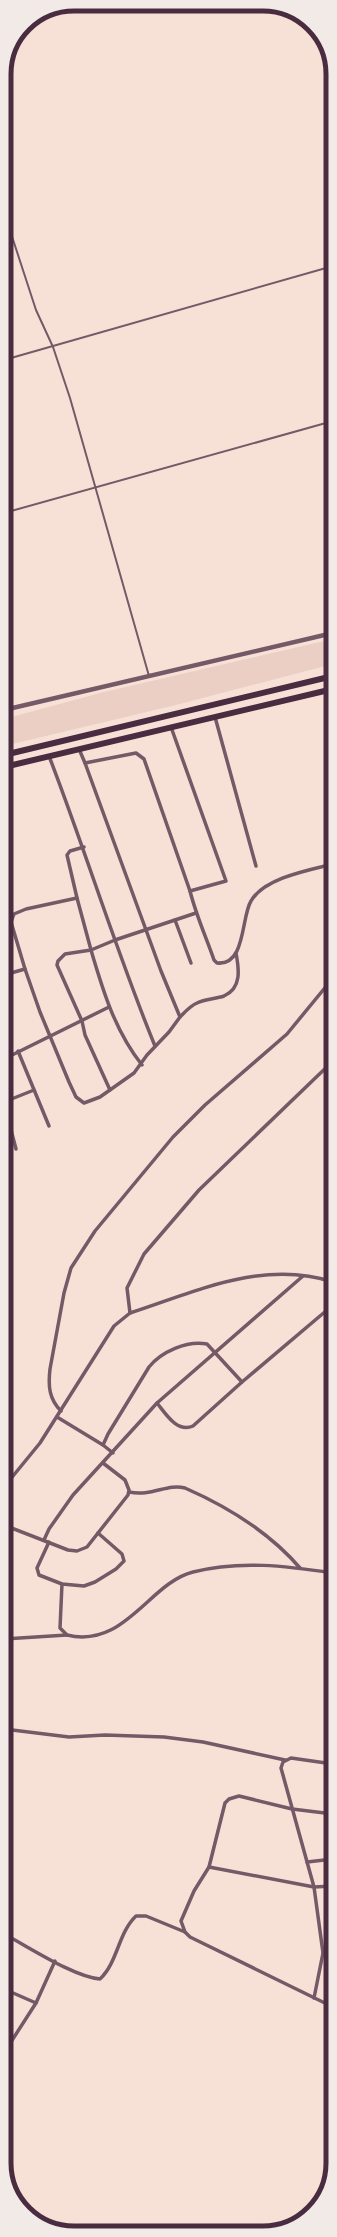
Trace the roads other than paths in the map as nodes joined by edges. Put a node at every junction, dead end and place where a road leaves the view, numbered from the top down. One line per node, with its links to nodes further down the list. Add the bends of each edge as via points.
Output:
1 (11, 233): 3 (lane, via 36,310)
2 (326, 268): 3 (lane)
3 (53, 347): 4 (lane); 6 (lane)
4 (11, 358)
5 (326, 423): 6 (lane)
6 (96, 487): 7 (lane); 9 (lane)
7 (11, 511)
8 (326, 635): 9 (street)
9 (149, 676): 12 (street)
10 (326, 678): 16 (highway)
11 (326, 691): 13 (highway)
12 (11, 708)
13 (215, 717): 14 (highway); 21 (street)
14 (171, 727): 15 (highway); 23 (street, via 226,880)
15 (79, 749): 17 (highway); 18 (street)
16 (11, 753)
17 (49, 756): 19 (highway); 20 (street)
18 (86, 763): 23 (street, via 136,753 142,756); 27 (street)
19 (11, 766)
20 (84, 847): 24 (street, via 70,851 66,855); 28 (street)
21 (256, 866)
22 (326, 866): 30 (street, via 288,876 265,887 257,894 250,901)
23 (190, 891): 25 (street)
24 (77, 898): 29 (street); 32 (street, via 14,914 11,922)
25 (196, 913): 26 (street); 30 (street, via 214,960 222,964)
26 (175, 920): 27 (street); 31 (street)
27 (146, 929): 28 (street); 36 (street)
28 (115, 940): 29 (street); 39 (street)
29 (91, 950): 35 (street); 37 (street, via 65,954 58,961 60,972)
30 (236, 953): 36 (street, via 240,971 236,985 230,992 197,1003)
31 (191, 963)
32 (25, 969): 33 (street); 38 (street)
33 (11, 973)
34 (326, 987): 57 (street, via 300,1021 283,1038 205,1105 173,1137 115,1205 71,1268 64,1293 49,1380 52,1400)
35 (110, 1007): 37 (street); 42 (street, via 122,1036)
36 (180, 1017): 39 (street)
37 (82, 1021): 38 (street); 45 (street, via 85,1035)
38 (51, 1036): 40 (street); 45 (street, via 78,1099 87,1103)
39 (155, 1046): 42 (street)
40 (18, 1051): 41 (street); 44 (street)
41 (11, 1055)
42 (142, 1065): 45 (street)
43 (326, 1068): 53 (street, via 198,1190 144,1254 127,1288)
44 (34, 1090): 46 (street); 47 (street)
45 (110, 1090)
46 (11, 1100)
47 (49, 1126)
48 (11, 1130): 49 (street)
49 (16, 1149)
50 (303, 1276): 51 (street); 53 (street, via 271,1274 227,1280); 54 (street)
51 (326, 1281)
52 (326, 1311): 55 (street)
53 (130, 1313): 57 (street, via 114,1326)
54 (215, 1351): 55 (street); 56 (street); 59 (street, via 207,1344 192,1344 155,1360 135,1388)
55 (242, 1382): 56 (street, via 188,1428 174,1423)
56 (157, 1404): 60 (street)
57 (61, 1411): 58 (street)
58 (57, 1417): 59 (street); 62 (street, via 28,1460)
59 (103, 1444): 60 (street)
60 (113, 1453): 61 (street)
61 (103, 1463): 63 (street, via 125,1480); 66 (street, via 73,1495 48,1529)
62 (11, 1479)
63 (129, 1492): 65 (street); 68 (street, via 144,1494 178,1486 185,1488 252,1526)
64 (11, 1528): 66 (street)
65 (98, 1533): 67 (street, via 87,1547 77,1552); 70 (street, via 122,1554 123,1563 95,1582 84,1586)
66 (44, 1540): 67 (street)
67 (49, 1542): 70 (street, via 37,1568 37,1574)
68 (300, 1568): 69 (street); 71 (street, via 258,1565 193,1572 165,1587 122,1623 105,1632 88,1636)
69 (326, 1572)
70 (62, 1584): 71 (street, via 60,1628)
71 (67, 1635): 72 (street)
72 (11, 1639)
73 (11, 1730): 74 (street, via 69,1737 105,1734 164,1737 203,1742)
74 (285, 1760): 75 (street, via 291,1758); 76 (street, via 281,1768)
75 (326, 1763)
76 (292, 1808): 77 (street); 79 (street); 80 (street, via 239,1796 229,1799 221,1814)
77 (326, 1813)
78 (326, 1860): 79 (street)
79 (307, 1862): 82 (street)
80 (209, 1867): 82 (street); 83 (street, via 183,1915 181,1921)
81 (326, 1886): 82 (street)
82 (314, 1887): 85 (street)
83 (185, 1932): 87 (street, via 146,1916 136,1916 128,1924 107,1973 100,1979); 89 (street, via 190,1937)
84 (11, 1938): 87 (street)
85 (323, 1953): 86 (street); 89 (street)
86 (326, 1954)
87 (55, 1961): 90 (street)
88 (11, 1992): 90 (street)
89 (314, 1998): 91 (street)
90 (36, 2003): 92 (street)
91 (326, 2004)
92 (11, 2042)

